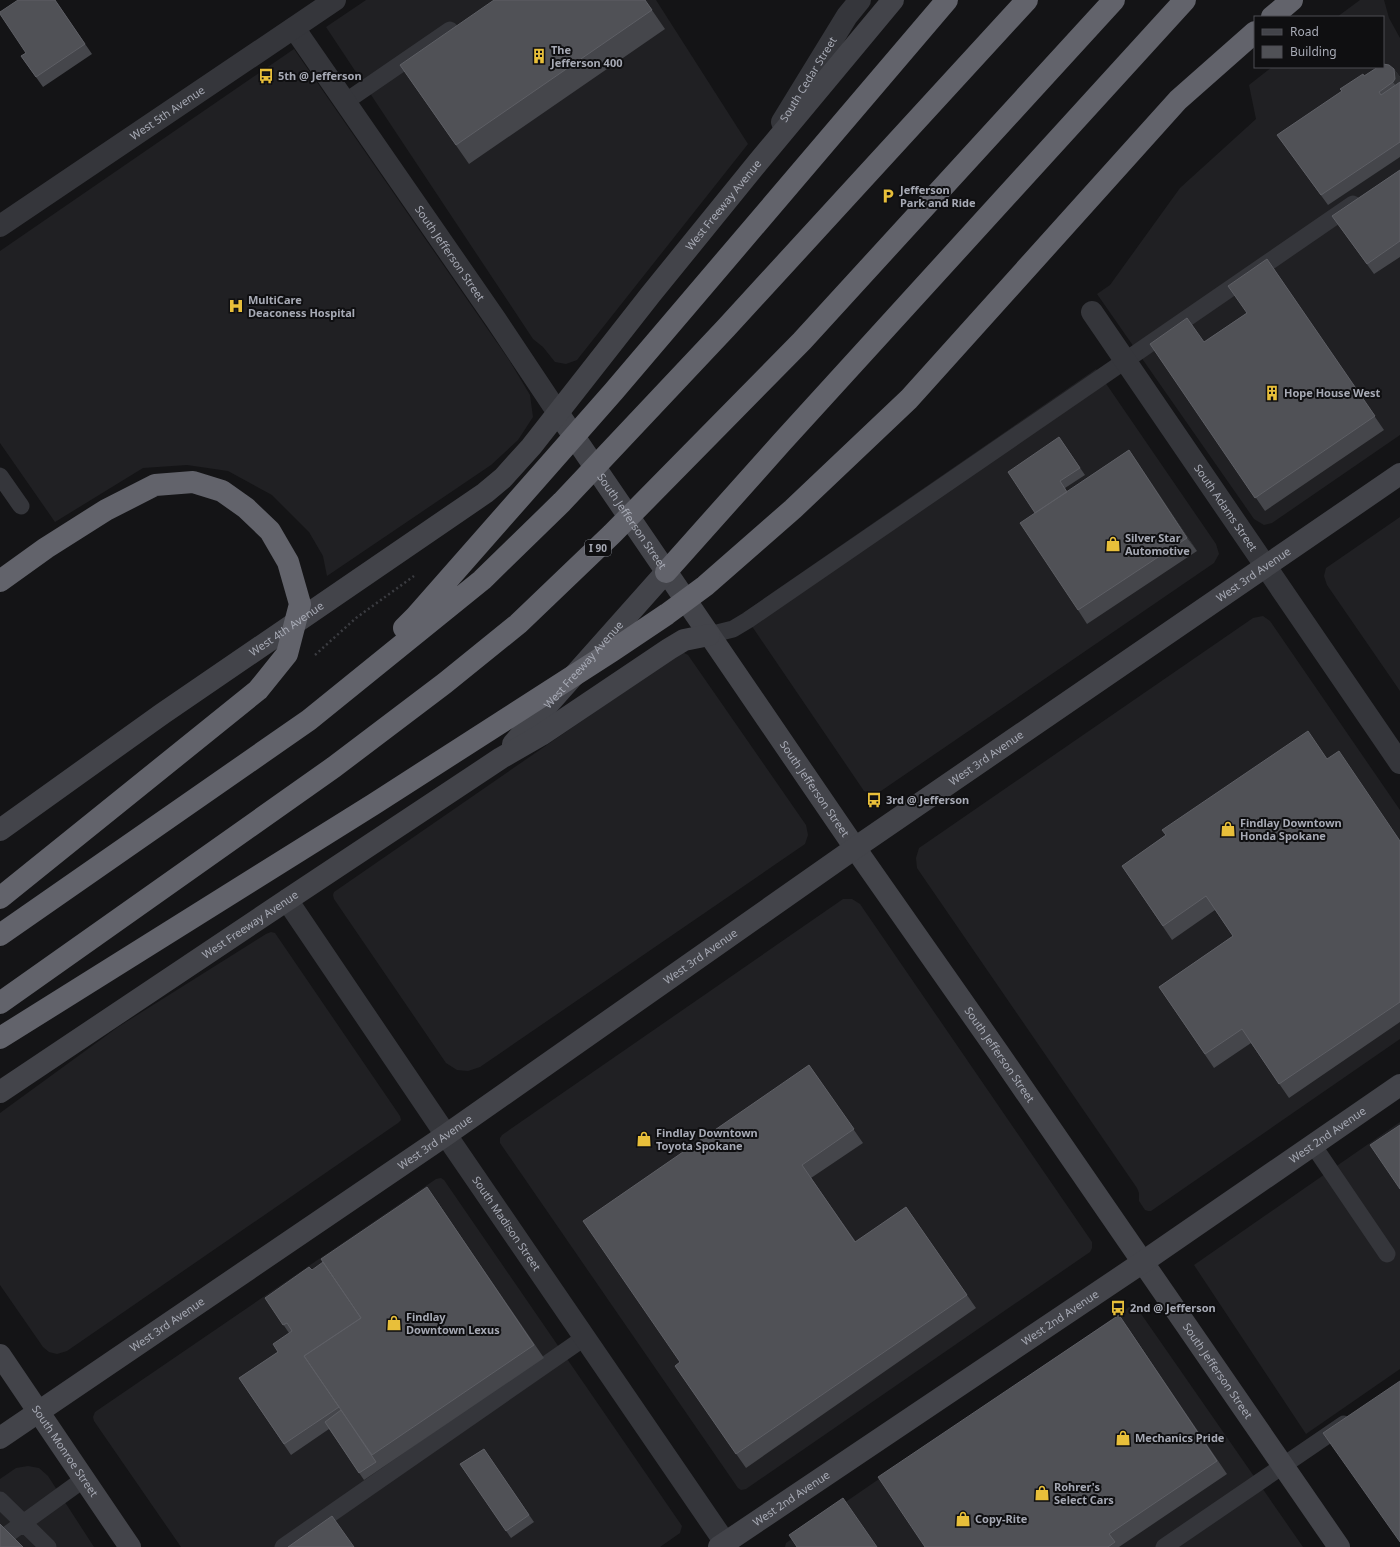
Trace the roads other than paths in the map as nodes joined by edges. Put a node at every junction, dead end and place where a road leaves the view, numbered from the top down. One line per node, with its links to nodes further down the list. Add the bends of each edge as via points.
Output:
1 (335, 0): 11 (street, West 5th Avenue)
2 (860, 0): 14 (street, South Cedar Street, via 847,16)
3 (893, 0): 14 (main road, West Freeway Avenue)
4 (947, 0): 27 (highway, via 614,391 416,616)
5 (1026, 0): 27 (highway, via 562,502 482,580)
6 (1114, 0): 35 (highway, I 90, via 802,340 612,534 518,624 334,767)
7 (1185, 0): 24 (highway, via 792,430)
8 (1292, 0): 9 (highway)
9 (1273, 16)
10 (462, 22): 13 (lane)
11 (294, 28): 13 (street, South Jefferson Street); 16 (street, West 5th Avenue)
12 (1254, 33): 36 (highway, via 1178,100 909,399 793,509 705,586 612,651 374,804)
13 (345, 102): 19 (street, South Jefferson Street)
14 (759, 161): 19 (main road, West Freeway Avenue)
15 (1369, 194): 18 (lane)
16 (0, 226)
17 (1092, 312): 18 (street, South Adams Street)
18 (1126, 361): 23 (street, South Adams Street); 26 (lane, via 748,620 733,628)
19 (558, 413): 24 (main road, South Jefferson Street); 30 (main road, West 4th Avenue, via 516,464 484,493 162,714)
20 (1400, 474): 23 (main road, West 3rd Avenue)
21 (0, 476): 22 (lane)
22 (21, 506)
23 (1266, 566): 29 (street, South Adams Street); 31 (main road, West 3rd Avenue)
24 (666, 572): 26 (main road, South Jefferson Street); 28 (main road, West Freeway Avenue)
25 (0, 581): 32 (highway, via 106,510 155,485 193,482 222,491 246,508 270,531 288,562 300,604 287,654 258,690)
26 (709, 634): 28 (main road, West Freeway Avenue, via 684,640 669,648 541,735); 31 (main road, South Jefferson Street)
27 (309, 720): 34 (highway)
28 (501, 758): 33 (main road, West Freeway Avenue)
29 (1400, 763)
30 (0, 830)
31 (855, 848): 39 (main road, West 3rd Avenue); 42 (main road, South Jefferson Street)
32 (0, 898)
33 (287, 900): 38 (main road, West Freeway Avenue); 39 (street, South Madison Street)
34 (0, 935)
35 (0, 1004)
36 (0, 1038)
37 (1400, 1085): 40 (main road, West 2nd Avenue)
38 (0, 1092)
39 (446, 1135): 43 (street, South Madison Street); 45 (main road, West 3rd Avenue)
40 (1313, 1145): 41 (lane); 42 (main road, West 2nd Avenue)
41 (1387, 1254)
42 (1143, 1262): 48 (main road, South Jefferson Street); 53 (main road, West 2nd Avenue)
43 (584, 1338): 53 (street, South Madison Street); 56 (lane)
44 (0, 1355): 45 (main road, South Monroe Street)
45 (38, 1412): 47 (main road, West 3rd Avenue); 49 (main road, South Monroe Street)
46 (1355, 1416): 48 (lane)
47 (0, 1438)
48 (1284, 1466): 57 (lane); 58 (main road, South Jefferson Street)
49 (84, 1479): 51 (lane); 55 (main road, South Monroe Street)
50 (2, 1506): 51 (lane)
51 (23, 1522): 52 (lane); 54 (lane)
52 (8, 1534)
53 (724, 1546)
54 (48, 1547)
55 (130, 1547)
56 (283, 1547)
57 (1164, 1547)
58 (1339, 1547)

